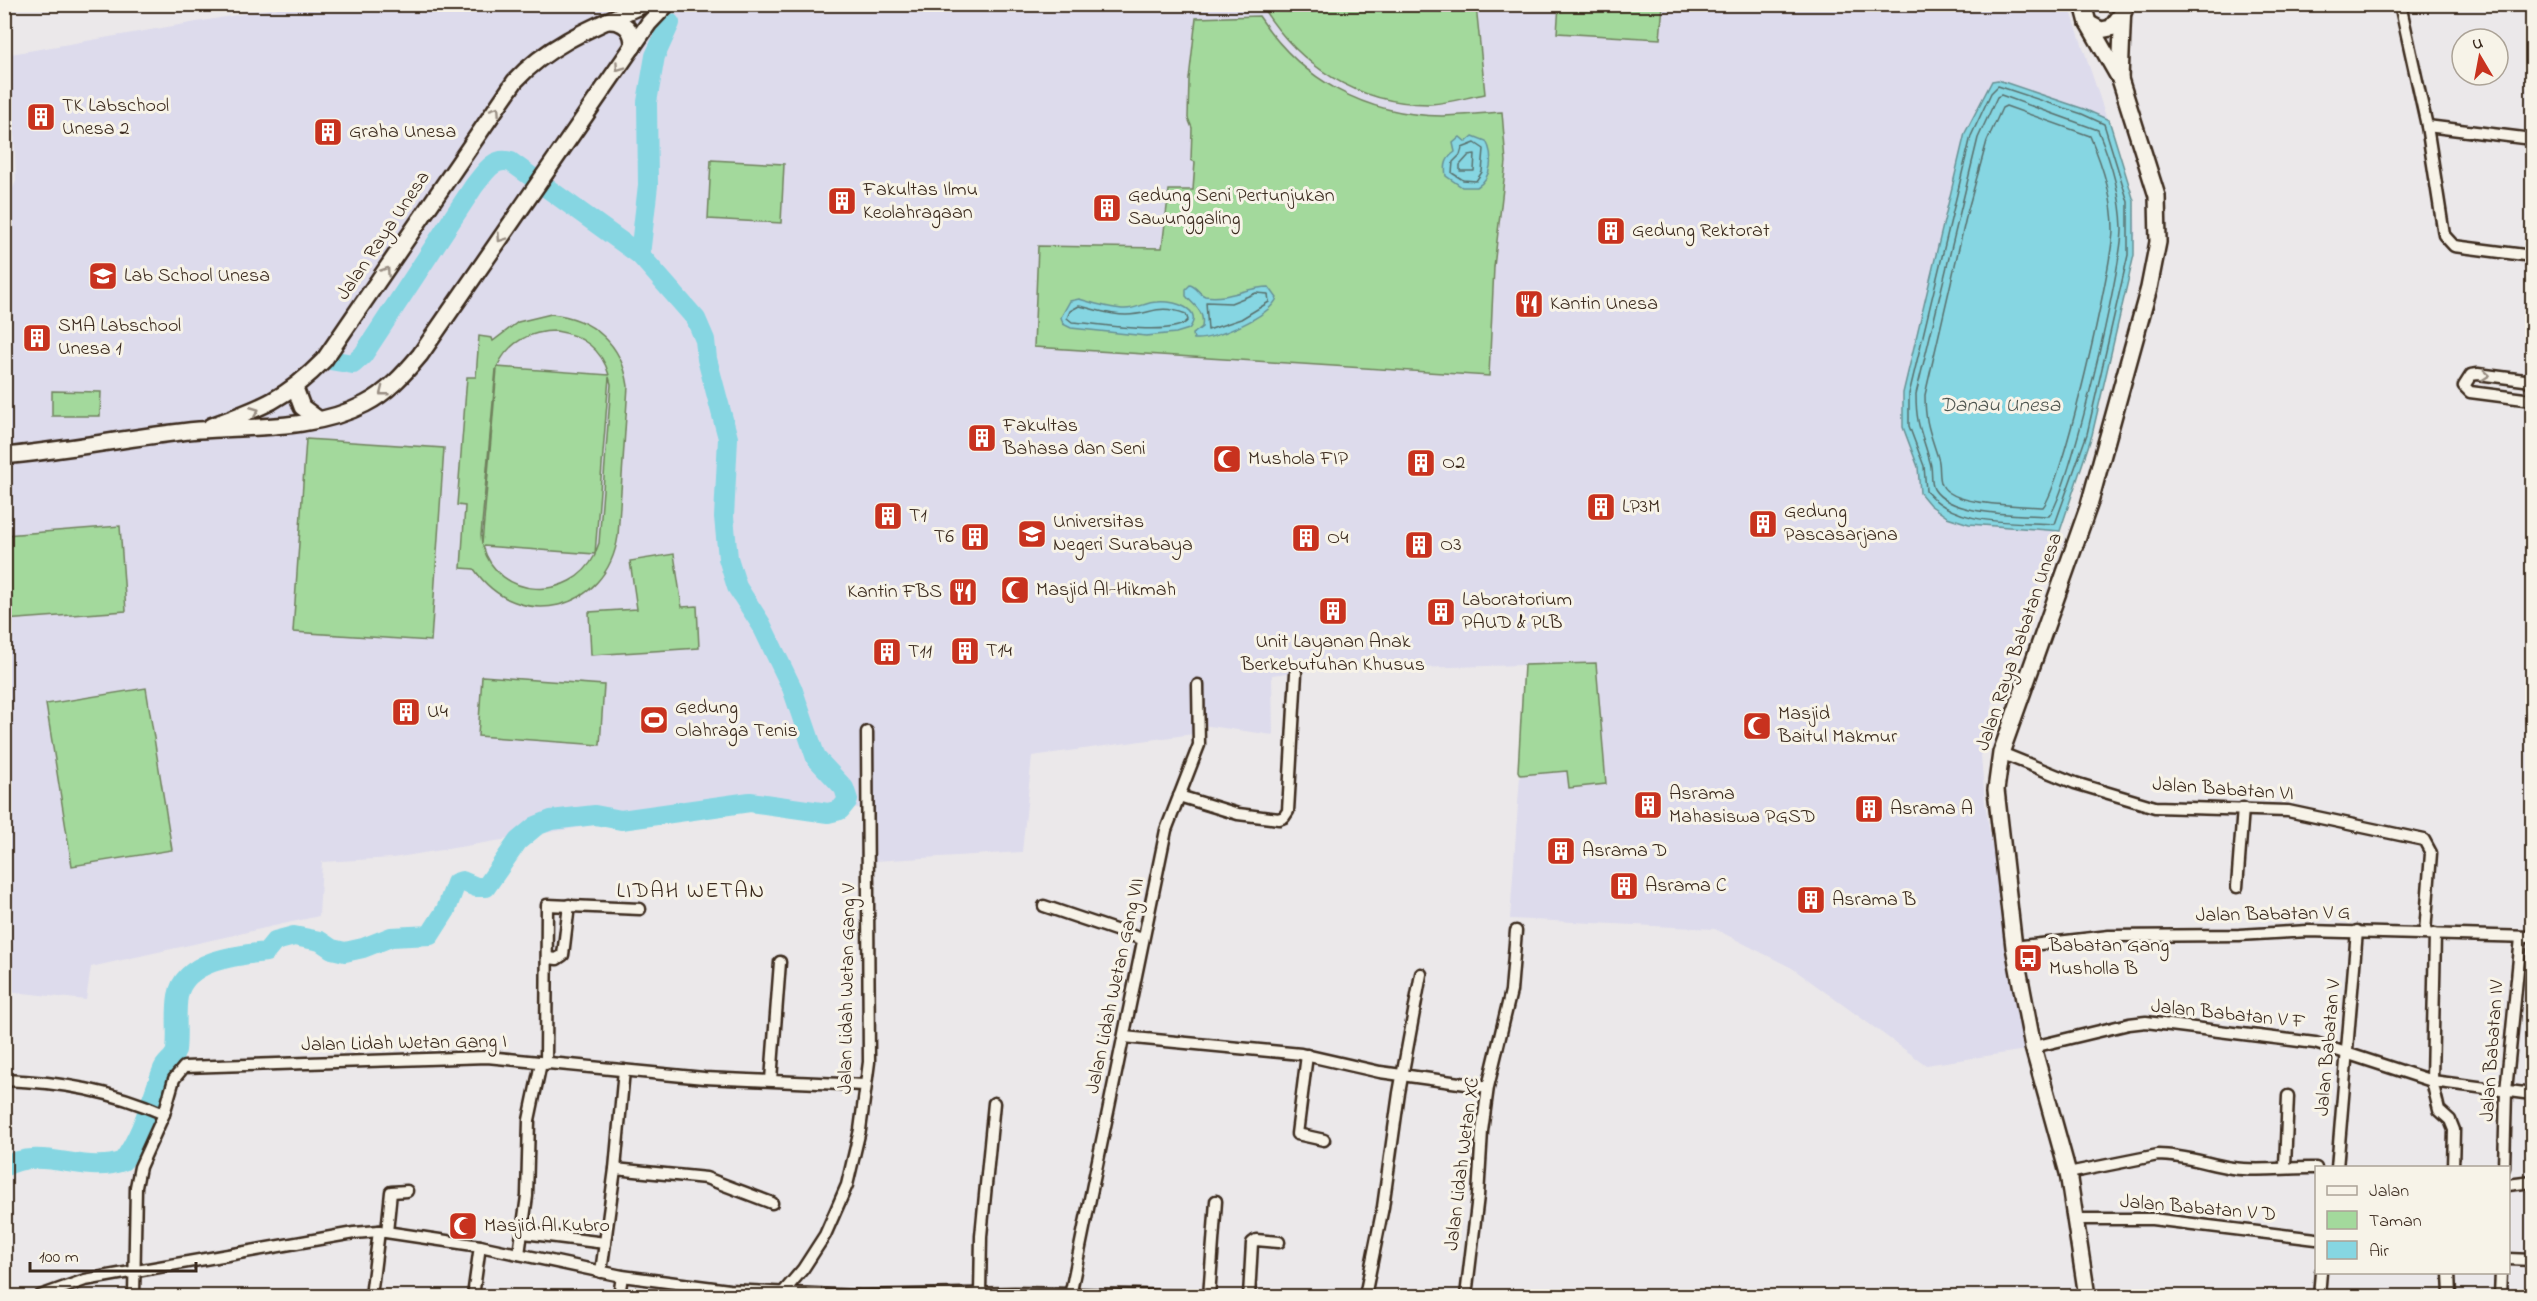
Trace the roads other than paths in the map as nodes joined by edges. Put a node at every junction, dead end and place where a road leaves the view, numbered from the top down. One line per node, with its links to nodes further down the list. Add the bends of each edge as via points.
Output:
1 (645, 4): 6 (main road, Jalan Raya Unesa)
2 (667, 4): 8 (main road, Jalan Raya Unesa)
3 (2083, 4): 7 (main road)
4 (2400, 4): 10 (street)
5 (2124, 8): 7 (main road, via 2111,28 2101,30); 9 (main road)
6 (607, 21): 8 (main road, via 615,20 627,27 632,33); 14 (main road, Jalan Raya Unesa, one-way to 6, via 324,360 515,81 548,51)
7 (2088, 23): 9 (main road)
8 (633, 47): 16 (main road, Jalan Raya Unesa, one-way to 16, via 420,355 381,394 365,404)
9 (2120, 79): 22 (main road, Jalan Raya Babatan Unesa, via 2157,196 2158,242 2089,505)
10 (2427, 126): 11 (street); 12 (street, via 2448,243)
11 (2532, 139)
12 (2532, 256)
13 (2532, 381): 15 (street, one-way to 13, via 2470,392 2464,386 2471,375 2478,374)
14 (295, 388): 16 (main road, via 302,407); 17 (main road, Jalan Raya Unesa, one-way to 14, via 261,408)
15 (2532, 400)
16 (318, 419): 17 (main road, Jalan Raya Unesa, via 249,429)
17 (200, 430): 18 (main road, Jalan Raya Unesa)
18 (4, 456)
19 (1296, 673): 23 (street, via 1288,811 1284,817 1238,814)
20 (1198, 685): 23 (street, Jalan Lidah Wetan Gang VII, via 1199,745)
21 (867, 732): 49 (street, Jalan Lidah Wetan Gang V, via 870,954 869,1062)
22 (2001, 753): 24 (street, Jalan Babatan VI, via 2075,783 2155,807); 35 (main road, Jalan Raya Babatan Unesa, via 1996,790)
23 (1179, 796): 34 (street, Jalan Lidah Wetan Gang VII, via 1166,830)
24 (2243, 808): 25 (street); 31 (street, Jalan Babatan VI, via 2288,812 2424,840 2431,853)
25 (2237, 887)
26 (569, 905): 28 (street); 36 (street, via 563,955); 36 (street, via 546,907)
27 (1044, 906): 34 (street)
28 (640, 909)
29 (1516, 931): 50 (street, Jalan Lidah Wetan XC, via 1510,991)
30 (2356, 931): 31 (street, Jalan Babatan V G); 35 (street, Jalan Babatan V G, via 2109,936); 41 (street, Jalan Babatan V)
31 (2430, 934): 33 (street, Jalan Babatan V G); 48 (street, Jalan Babatan VI)
32 (2532, 937): 33 (street, Jalan Babatan V G)
33 (2521, 938): 51 (street, Jalan Babatan IV)
34 (1142, 939): 39 (street, Jalan Lidah Wetan Gang VII)
35 (2014, 947): 40 (main road, Jalan Raya Babatan Unesa)
36 (549, 958): 43 (street)
37 (780, 962): 47 (street)
38 (1421, 974): 45 (street)
39 (1124, 1037): 42 (street); 93 (street, Jalan Lidah Wetan Gang VII)
40 (2033, 1047): 41 (street, Jalan Babatan V F, via 2146,1022 2315,1042); 63 (main road, Jalan Raya Babatan Unesa)
41 (2348, 1053): 48 (street, Jalan Babatan V F); 58 (street, Jalan Babatan V)
42 (1308, 1055): 45 (street); 56 (street, via 1297,1134)
43 (543, 1063): 44 (street, Jalan Lidah Wetan Gang I); 55 (street, Jalan Lidah Wetan Gang I, via 459,1057 184,1067 174,1079); 71 (street, via 529,1120)
44 (624, 1070): 47 (street, Jalan Lidah Wetan Gang I); 62 (street)
45 (1402, 1075): 50 (street); 97 (street, via 1383,1207)
46 (4, 1080): 55 (street, via 74,1085)
47 (771, 1080): 49 (street, Jalan Lidah Wetan Gang I)
48 (2432, 1081): 51 (street, Jalan Babatan V F); 59 (street, Jalan Babatan VI, via 2436,1104 2454,1130)
49 (865, 1085): 85 (street, Jalan Lidah Wetan Gang V, via 861,1130 847,1185 825,1235 803,1269)
50 (1488, 1087): 98 (street, Jalan Lidah Wetan XC)
51 (2506, 1091): 52 (street, Jalan Babatan V F); 60 (street, Jalan Babatan IV)
52 (2532, 1095)
53 (2288, 1096): 57 (street)
54 (994, 1103): 86 (street, via 981,1236)
55 (162, 1113): 79 (street, Jalan Lidah Wetan Gang I, via 136,1187)
56 (1324, 1140)
57 (2285, 1166): 61 (street); 63 (street, via 2260,1170 2232,1168 2158,1155)
58 (2337, 1166)
59 (2453, 1166)
60 (2504, 1166)
61 (2315, 1168)
62 (615, 1169): 68 (street, via 706,1178); 74 (street)
63 (2068, 1173): 69 (main road, Jalan Raya Babatan Unesa)
64 (2532, 1182): 65 (street)
65 (2510, 1185)
66 (407, 1191): 70 (street, via 391,1192)
67 (1216, 1201): 95 (street)
68 (772, 1203)
69 (2076, 1220): 72 (street, Jalan Babatan V D, via 2152,1219); 99 (main road, Jalan Raya Babatan Unesa)
70 (383, 1232): 75 (street); 79 (street, via 354,1233); 89 (street)
71 (524, 1233): 74 (street); 76 (street)
72 (2315, 1239)
73 (1280, 1242): 96 (street, via 1252,1243)
74 (605, 1243): 80 (street)
75 (480, 1246): 76 (street); 90 (street)
76 (519, 1254): 80 (street)
77 (2510, 1259): 78 (street)
78 (2532, 1260)
79 (135, 1271): 87 (street, via 85,1280); 88 (street, Jalan Lidah Wetan Gang I)
80 (601, 1272): 84 (street)
81 (2321, 1274): 100 (street)
82 (2450, 1274): 101 (street)
83 (2500, 1274): 102 (street)
84 (622, 1276): 85 (street); 91 (street)
85 (780, 1294): 92 (street)
86 (980, 1294): 92 (street); 93 (street)
87 (40, 1296)
88 (134, 1296)
89 (371, 1296)
90 (473, 1296)
91 (619, 1296)
92 (859, 1296)
93 (1070, 1296): 94 (street)
94 (1184, 1296)
95 (1209, 1296)
96 (1249, 1296)
97 (1365, 1296)
98 (1466, 1296)
99 (2087, 1296)
100 (2319, 1296)
101 (2450, 1296)
102 (2500, 1296)

